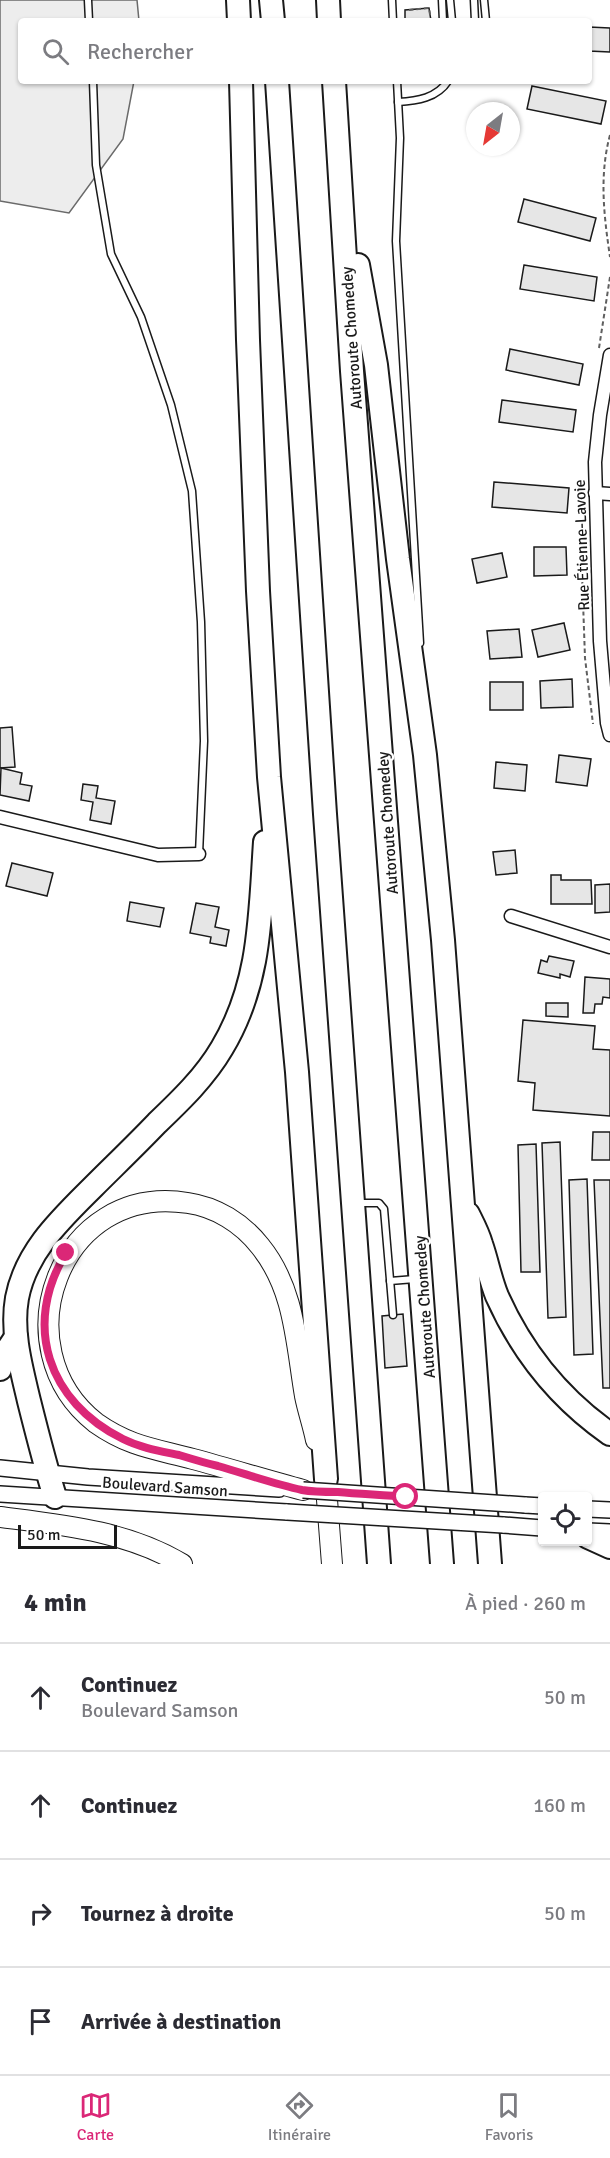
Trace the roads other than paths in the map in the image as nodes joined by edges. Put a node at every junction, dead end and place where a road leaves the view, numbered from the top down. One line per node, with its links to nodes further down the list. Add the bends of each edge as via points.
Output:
1 (88, 0): 10 (lane)
2 (238, 0): 11 (highway)
3 (272, 0): 12 (highway)
4 (328, 0): 13 (highway)
5 (392, 0): 14 (lane)
6 (442, 0): 15 (lane)
7 (450, 0): 16 (lane)
8 (474, 0): 17 (lane)
9 (484, 0): 18 (lane)
10 (89, 18)
11 (239, 18)
12 (273, 18)
13 (329, 18)
14 (393, 18)
15 (444, 18)
16 (452, 18)
17 (475, 18)
18 (486, 18)
19 (93, 84): 36 (lane, via 96,165 111,254 141,316 171,405 192,491 201,622)
20 (241, 84): 34 (highway, via 255,537)
21 (276, 84): 40 (highway)
22 (334, 84): 26 (highway, Autoroute Chomedey)
23 (397, 84): 25 (lane)
24 (447, 84): 25 (lane, via 422,99)
25 (398, 102): 30 (lane, via 396,240)
26 (340, 167): 33 (highway, via 376,365); 41 (highway, Autoroute Chomedey, via 352,371)
27 (610, 355): 28 (street, Rue Étienne-Lavoie, via 600,416)
28 (595, 493): 29 (street); 32 (street, Rue Étienne-Lavoie, via 600,641)
29 (610, 494)
30 (421, 649)
31 (422, 673): 33 (lane)
32 (610, 735)
33 (425, 755): 39 (highway)
34 (269, 777): 44 (highway, via 259,938 237,1019 216,1058 194,1086 66,1213 40,1244 20,1286); 49 (highway, via 297,1072)
35 (0, 817): 36 (street, via 158,855)
36 (199, 854)
37 (511, 916): 38 (street)
38 (610, 947)
39 (462, 1199): 46 (highway, via 481,1242 497,1296 521,1342 559,1391); 62 (highway)
40 (353, 1203): 42 (lane, via 380,1203 384,1209); 65 (highway)
41 (422, 1279): 42 (lane); 66 (highway, Autoroute Chomedey)
42 (390, 1281): 43 (lane)
43 (393, 1315)
44 (16, 1337): 45 (highway, via 2,1358); 48 (highway)
45 (0, 1369)
46 (610, 1434)
47 (0, 1468): 48 (street, Boulevard Samson)
48 (48, 1473): 50 (street, Boulevard Samson); 52 (highway)
49 (326, 1479): 50 (main road, via 289,1301 259,1244 222,1214 182,1202 140,1204 102,1218 66,1253 51,1282 46,1303 45,1342 66,1392 95,1422 133,1444); 64 (main road)
50 (291, 1488): 53 (street, Boulevard Samson, bridge)
51 (0, 1494): 52 (street, Boulevard Samson)
52 (55, 1497): 57 (street, Boulevard Samson, bridge)
53 (538, 1506)
54 (592, 1509): 55 (street)
55 (610, 1510)
56 (0, 1516): 63 (main road, via 112,1534)
57 (535, 1527)
58 (592, 1531): 59 (street)
59 (610, 1532)
60 (592, 1539): 61 (highway)
61 (610, 1547)
62 (489, 1563)
63 (182, 1564)
64 (332, 1564)
65 (379, 1564)
66 (442, 1564)

